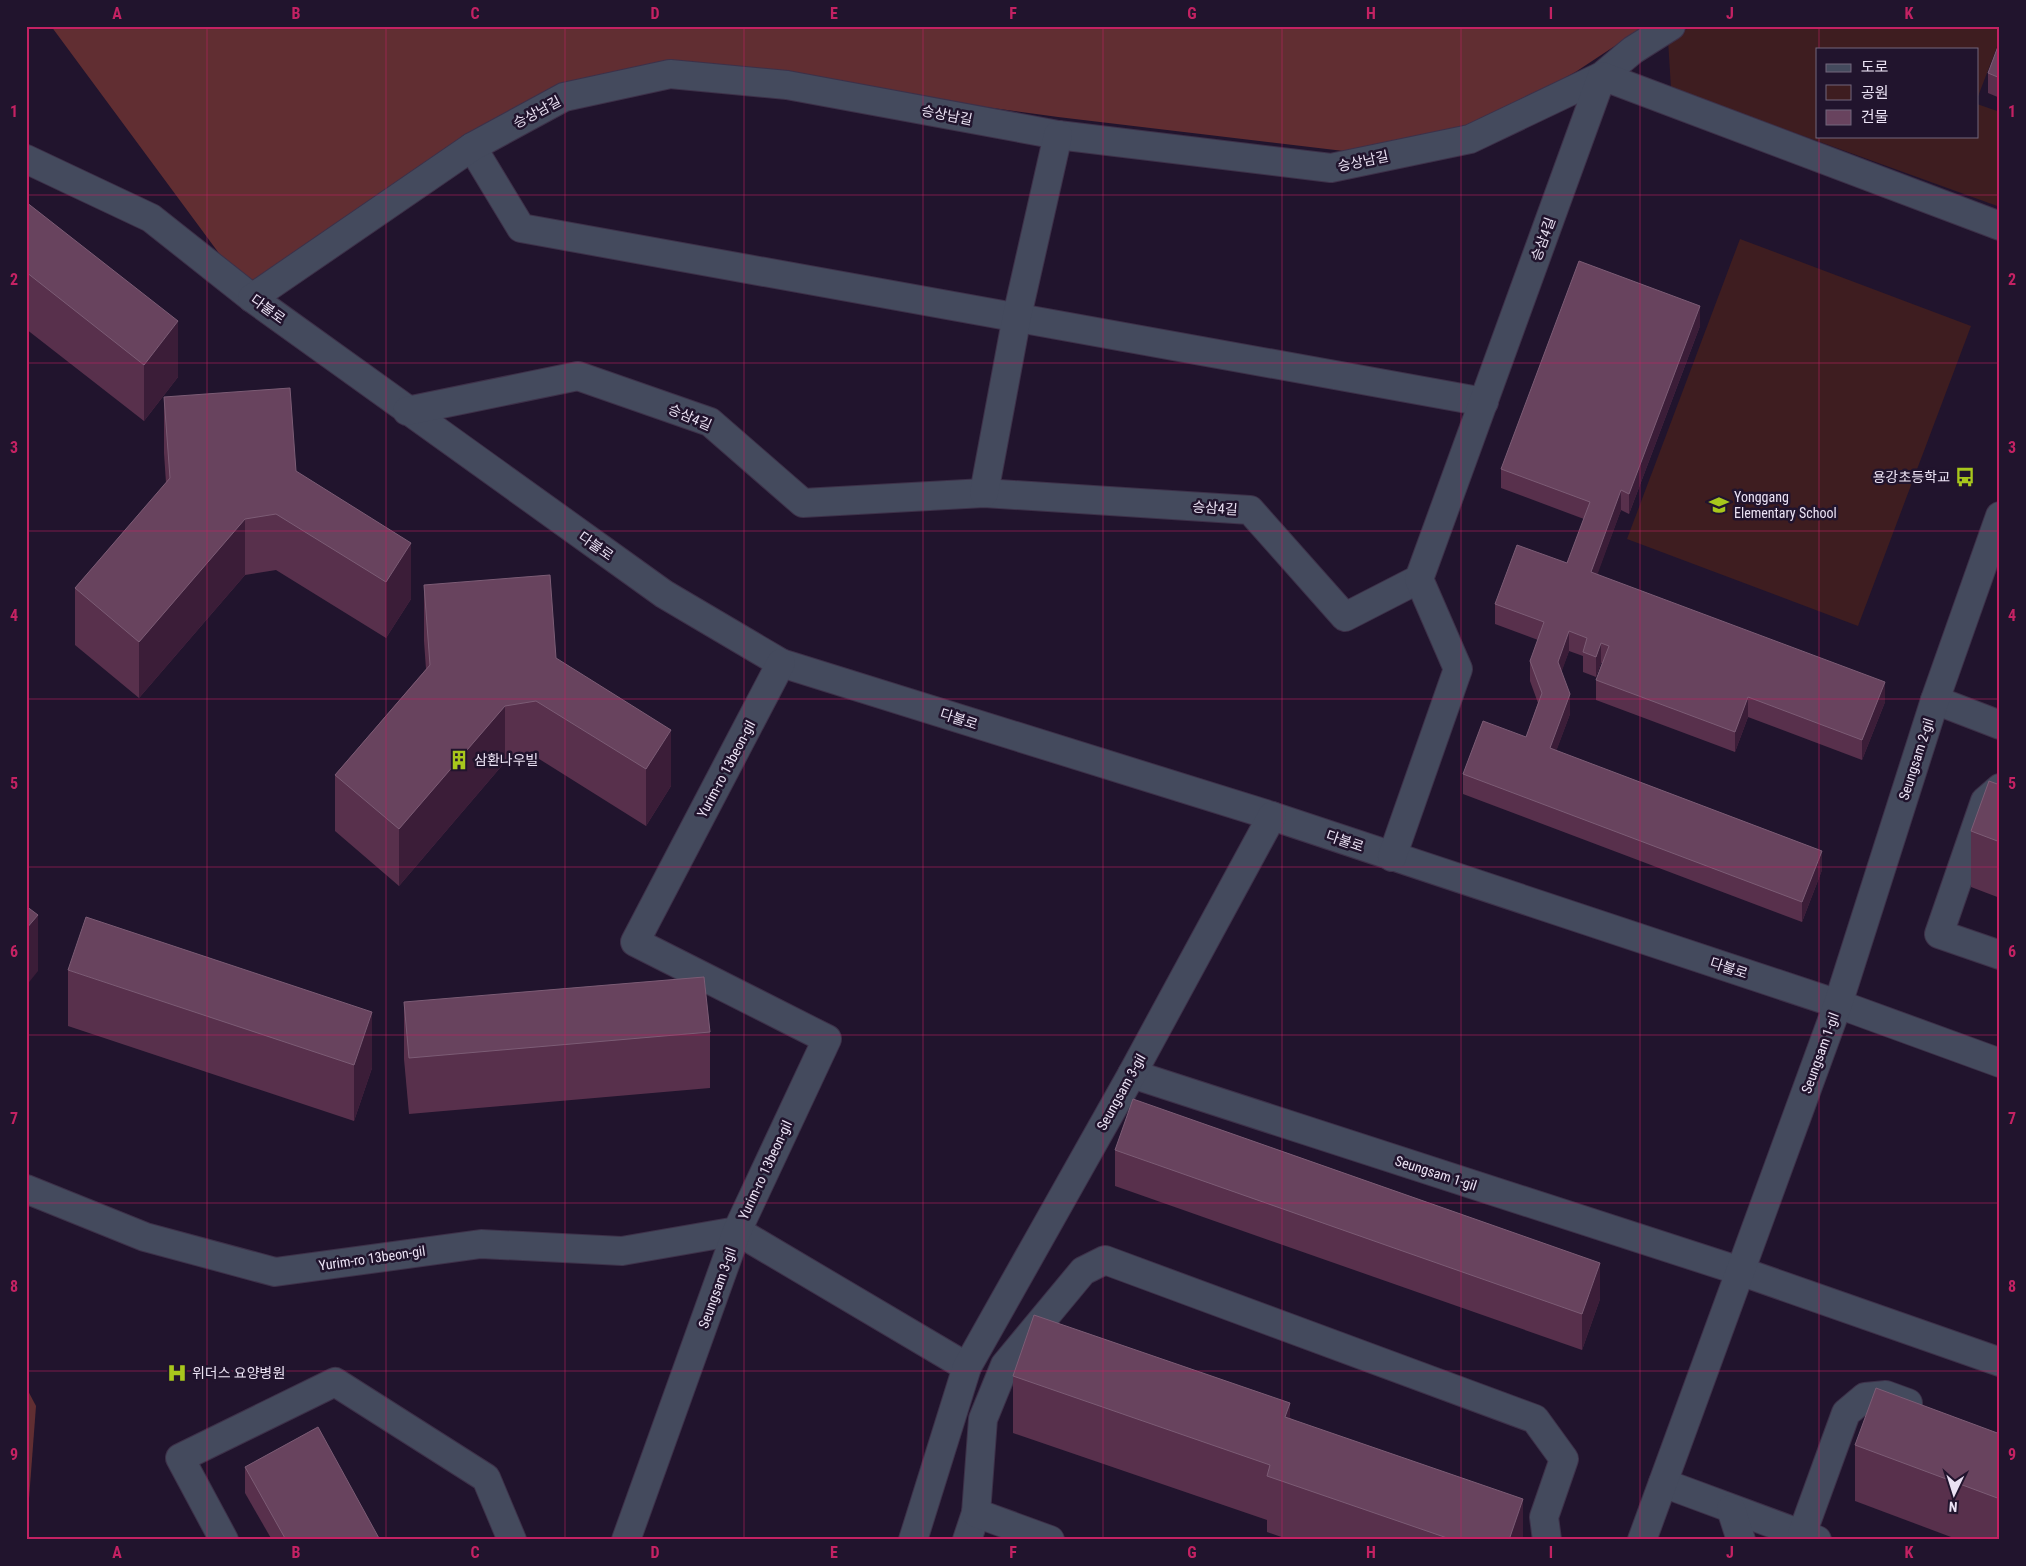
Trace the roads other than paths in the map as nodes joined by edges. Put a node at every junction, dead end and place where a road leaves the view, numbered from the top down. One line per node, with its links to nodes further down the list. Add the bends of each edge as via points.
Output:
1 (1671, 26): 2 (street, 승상남길, via 1633,50)
2 (1602, 76): 3 (street, 승상남길, via 1470,139 1330,168); 6 (street); 9 (street, 승삼4길)
3 (1058, 135): 4 (street, 승상남길, via 787,85 670,74 564,97); 8 (street)
4 (472, 147): 7 (street, 승상남길); 8 (street, via 521,228)
5 (26, 158): 7 (street, 다불로, via 152,218)
6 (2000, 226)
7 (252, 298): 10 (street, 다불로)
8 (1017, 316): 9 (street); 11 (street)
9 (1484, 402): 13 (street, 승삼4길)
10 (407, 411): 11 (street, 승삼4길, via 578,376 710,422 803,504); 14 (street, 다불로, via 664,594)
11 (984, 493): 13 (street, 승삼4길, via 1250,510 1345,618)
12 (2000, 516): 15 (street, Seungsam 2-gil)
13 (1420, 579): 19 (street, via 1458,669)
14 (781, 663): 18 (street, 다불로); 25 (street, Yurim-ro 13beon-gil, via 635,942 827,1039)
15 (1935, 700): 16 (street); 21 (street, Seungsam 2-gil)
16 (2000, 725)
17 (2000, 788): 20 (street, via 1985,801 1939,934)
18 (1272, 816): 19 (street, 다불로); 23 (street, Seungsam 3-gil)
19 (1392, 857): 21 (street, 다불로)
20 (2000, 955)
21 (1838, 1004): 22 (street, 다불로); 26 (street, Seungsam 1-gil)
22 (2000, 1063)
23 (1132, 1074): 26 (street, Seungsam 1-gil); 30 (street, Seungsam 3-gil)
24 (26, 1189): 25 (street, Yurim-ro 13beon-gil, via 145,1237 275,1272 480,1244 622,1251)
25 (737, 1231): 30 (street, Seungsam 3-gil); 39 (street, Seungsam 3-gil)
26 (1740, 1271): 29 (street, Seungsam 1-gil); 32 (street, Seungsam 1-gil)
27 (1027, 1337): 28 (street); 34 (street, via 1005,1365 983,1420); 35 (street, via 1083,1271 1105,1260 1535,1419 1564,1460)
28 (1055, 1347)
29 (2000, 1362)
30 (966, 1367): 40 (street, Seungsam 3-gil)
31 (1930, 1410): 36 (street, via 1886,1395 1864,1397 1846,1413)
32 (1663, 1483): 33 (street); 43 (street, Seungsam 1-gil)
33 (1731, 1509): 36 (street); 44 (street)
34 (976, 1513): 41 (street); 42 (street)
35 (1538, 1522)
36 (1809, 1537)
37 (224, 1540): 38 (street, via 180,1458 334,1382 486,1478)
38 (512, 1540)
39 (626, 1540)
40 (913, 1540)
41 (967, 1540)
42 (1050, 1540)
43 (1642, 1540)
44 (1741, 1540)

